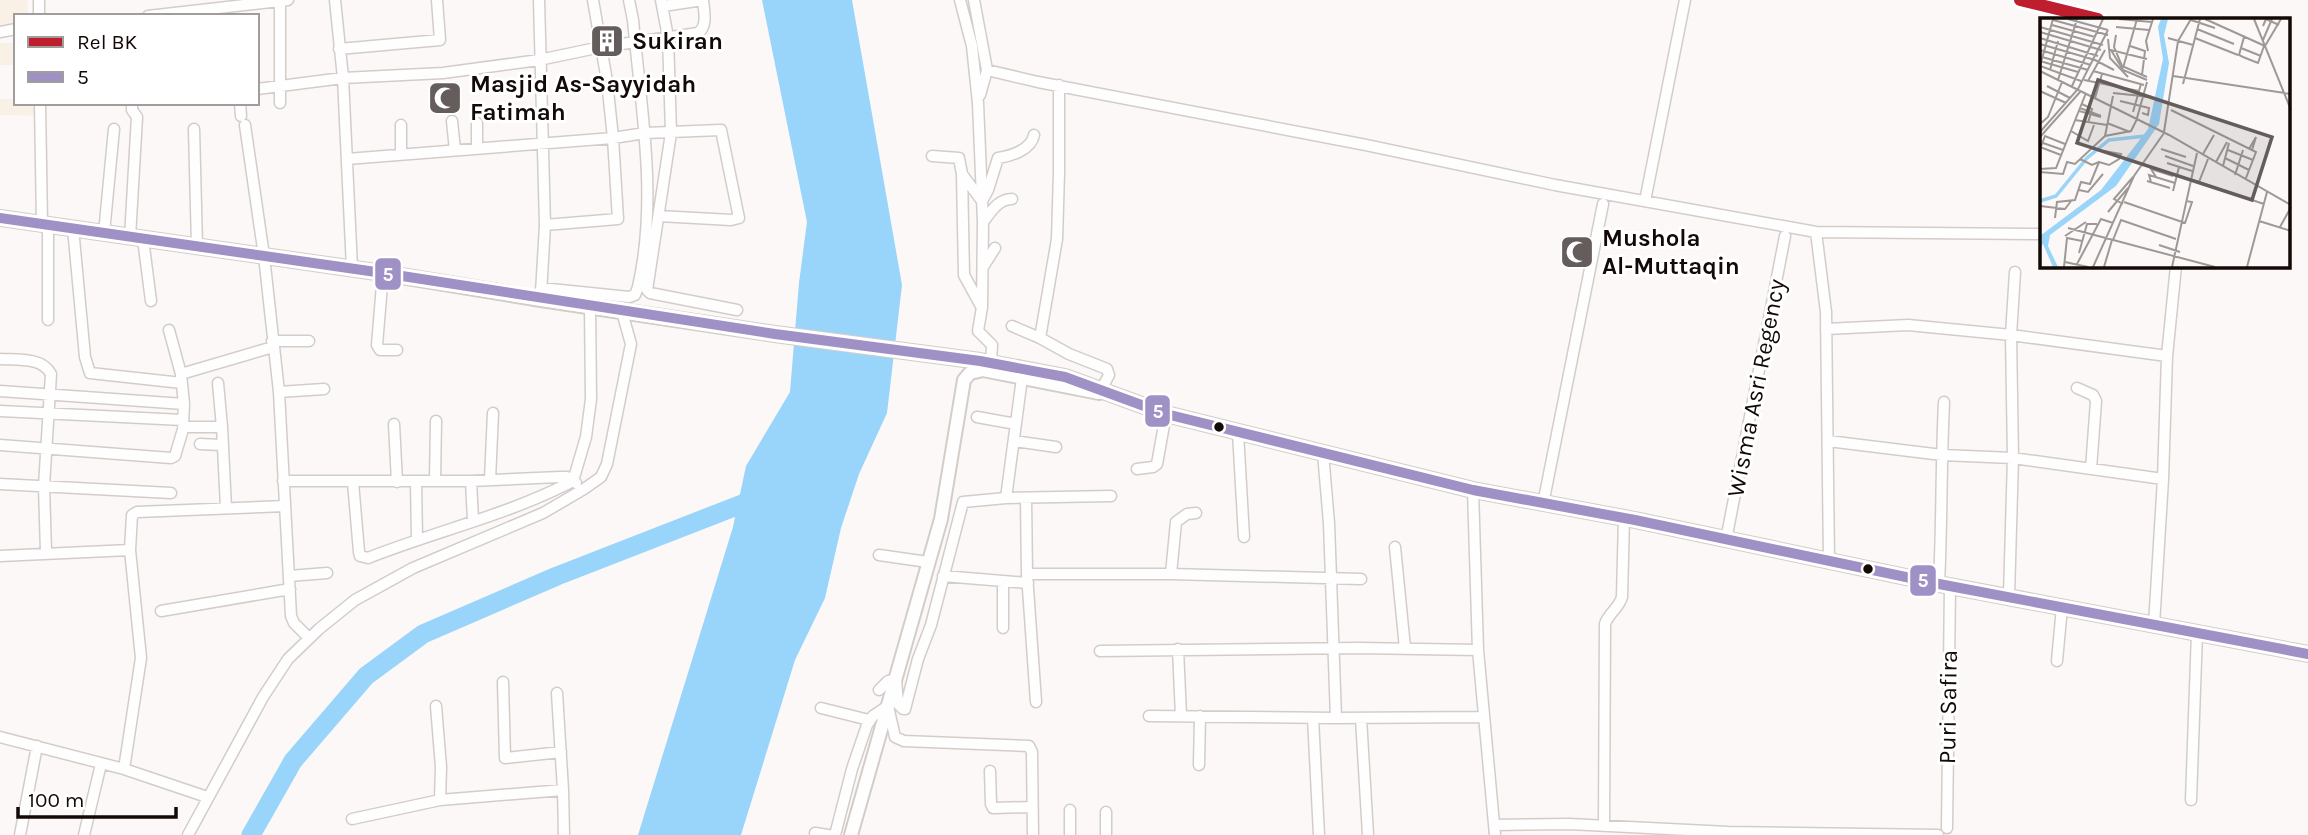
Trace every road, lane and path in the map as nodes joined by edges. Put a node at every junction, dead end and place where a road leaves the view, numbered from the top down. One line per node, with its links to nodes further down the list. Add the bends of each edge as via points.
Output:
1 (172, 0): 14 (street)
2 (283, 0): 13 (street); 24 (street)
3 (335, 0): 19 (street)
4 (438, 0): 19 (street, via 440,40)
5 (539, 0): 20 (street)
6 (593, 0): 18 (street)
7 (629, 0): 17 (street)
8 (703, 0): 12 (street); 16 (street, via 703,30)
9 (960, 0): 27 (street, via 972,47)
10 (974, 0): 21 (street)
11 (1685, 0): 49 (street)
12 (662, 3): 16 (street)
13 (232, 7): 14 (street)
14 (173, 12): 15 (street)
15 (164, 14)
16 (668, 37): 17 (street); 37 (street)
17 (635, 42): 18 (street); 36 (street)
18 (601, 47): 20 (street); 39 (street)
19 (339, 49): 22 (street)
20 (539, 60): 22 (street, via 443,73); 40 (street)
21 (988, 70): 23 (street); 27 (street)
22 (343, 78): 24 (street); 45 (street)
23 (1059, 85): 49 (street); 81 (street, via 1057,239)
24 (281, 86): 25 (street); 26 (street)
25 (259, 89)
26 (279, 103)
27 (978, 103): 48 (street)
28 (40, 105): 54 (street)
29 (132, 105): 61 (street, via 137,117)
30 (240, 105): 64 (street)
31 (452, 121): 42 (street)
32 (477, 123): 41 (street)
33 (401, 125): 43 (street)
34 (114, 129): 58 (street)
35 (194, 129): 62 (street)
36 (645, 133): 37 (street); 39 (street); 70 (street, via 646,237 635,295)
37 (671, 133): 51 (street); 51 (street, via 722,132 739,218)
38 (1034, 135): 48 (street, via 1030,145 998,158)
39 (613, 138): 40 (street); 55 (street, via 618,219)
40 (541, 143): 41 (street); 55 (street)
41 (477, 148): 42 (street)
42 (455, 150): 43 (street)
43 (401, 155): 45 (street)
44 (932, 156): 46 (street, via 956,157)
45 (347, 159): 66 (street)
46 (962, 174): 48 (street); 73 (street, via 964,275)
47 (1012, 199): 53 (street, via 1000,202)
48 (982, 201): 53 (street)
49 (1645, 201): 57 (street)
50 (1603, 204): 140 (street)
51 (659, 216): 74 (street, via 649,292)
52 (0, 218): 54 (main road)
53 (983, 222): 65 (street)
54 (45, 224): 56 (main road); 76 (street)
55 (545, 225): 70 (street)
56 (73, 228): 58 (main road); 88 (street, via 90,373)
57 (1816, 232): 59 (street); 78 (street)
58 (104, 233): 61 (main road)
59 (2040, 234)
60 (1785, 236): 148 (street, Wisma Asri Regency)
61 (136, 238): 62 (main road); 71 (street)
62 (197, 246): 64 (main road)
63 (995, 248): 65 (street)
64 (264, 256): 66 (main road); 83 (street)
65 (982, 267): 73 (street)
66 (352, 268): 69 (main road)
67 (2176, 268): 85 (street)
68 (2015, 272): 80 (street)
69 (383, 273): 70 (main road); 84 (street, via 377,345 380,350)
70 (541, 294): 72 (main road)
71 (151, 301)
72 (590, 306): 75 (main road); 129 (street, via 591,399)
73 (982, 307): 87 (street, via 978,331 992,345)
74 (737, 310)
75 (627, 312): 87 (main road); 134 (street, via 631,344 607,464 600,477)
76 (48, 320)
77 (1012, 326): 81 (street)
78 (1826, 328): 80 (street, via 1908,325); 112 (street)
79 (169, 330): 88 (street)
80 (2011, 335): 85 (street); 120 (street)
81 (1040, 338): 93 (street, via 1107,369 1109,375)
82 (309, 341): 83 (street)
83 (272, 344): 88 (street); 95 (street)
84 (397, 350)
85 (2167, 356): 123 (street)
86 (0, 359): 96 (street, via 47,366)
87 (991, 364): 93 (main road, via 1065,377)
88 (182, 378): 99 (street)
89 (1022, 378): 97 (street); 108 (street); 155 (street, via 975,371 966,375 941,519)
90 (218, 383): 109 (street)
91 (2077, 388): 122 (street, via 2096,401)
92 (324, 389): 95 (street)
93 (1101, 390): 97 (main road)
94 (0, 391): 96 (street)
95 (279, 391): 126 (street)
96 (51, 393): 99 (street); 101 (street)
97 (1117, 396): 103 (main road)
98 (1944, 402): 119 (street, Puri Safira)
99 (184, 404): 106 (street)
100 (0, 411): 101 (street)
101 (49, 413): 106 (street); 116 (street)
102 (493, 413): 125 (street)
103 (1166, 414): 110 (main road); 121 (street, via 1157,464)
104 (977, 417): 108 (street)
105 (436, 421): 124 (street)
106 (184, 423): 109 (street); 116 (street, via 171,458)
107 (394, 424): 131 (street)
108 (1016, 424): 111 (street)
109 (222, 427): 115 (street)
110 (1238, 433): 118 (main road); 146 (street)
111 (1014, 441): 117 (street); 138 (street)
112 (1828, 441): 119 (street); 154 (street)
113 (200, 444): 115 (street)
114 (0, 445): 116 (street)
115 (221, 445): 142 (street)
116 (46, 447): 133 (street)
117 (1056, 447)
118 (1323, 453): 135 (main road); 161 (street)
119 (1942, 455): 120 (street); 164 (street, Puri Safira)
120 (2013, 458): 122 (street); 166 (street)
121 (1137, 469)
122 (2091, 469): 123 (street)
123 (2163, 479): 169 (street)
124 (435, 480): 127 (street); 128 (street)
125 (489, 480): 128 (street); 129 (street, via 560,477)
126 (283, 481): 130 (street); 141 (street)
127 (416, 481): 131 (street); 147 (street)
128 (471, 481): 145 (street)
129 (573, 481): 134 (street); 145 (street, via 535,500)
130 (353, 482): 131 (street); 147 (street, via 360,556 368,558)
131 (397, 482)
132 (0, 484): 133 (street)
133 (44, 486): 136 (street); 151 (street)
134 (584, 489): 172 (street, via 543,513 413,568 355,600)
135 (1473, 490): 140 (main road); 176 (street)
136 (172, 493)
137 (1111, 496): 139 (street)
138 (1006, 498): 139 (street); 159 (street, via 962,502)
139 (1026, 499): 160 (street)
140 (1543, 503): 144 (main road)
141 (285, 506): 142 (street); 158 (street)
142 (226, 508): 150 (street, via 137,512 131,519)
143 (1196, 513): 157 (street, via 1176,522)
144 (1624, 518): 148 (main road); 211 (street, via 1622,597 1605,624)
145 (473, 520): 147 (street)
146 (1244, 537)
147 (417, 539)
148 (1726, 540): 154 (main road)
149 (1395, 547): 174 (street)
150 (130, 550): 151 (street); 201 (street, via 141,658)
151 (46, 552): 153 (street)
152 (879, 555): 155 (street)
153 (0, 556)
154 (1829, 561): 164 (main road)
155 (928, 562): 180 (street)
156 (327, 573): 158 (street)
157 (1171, 574): 160 (street); 161 (street)
158 (289, 576): 165 (street)
159 (943, 576): 163 (street); 180 (street, via 904,709 898,704)
160 (1028, 579): 163 (street); 184 (street)
161 (1330, 579): 162 (street); 173 (street)
162 (1362, 579)
163 (1003, 581): 170 (street)
164 (1944, 584): 166 (main road); 213 (street, Puri Safira)
165 (290, 589): 168 (street); 172 (street, via 293,623)
166 (2009, 596): 167 (main road)
167 (2062, 607): 169 (main road); 179 (street)
168 (161, 611)
169 (2154, 625): 171 (main road)
170 (1003, 628)
171 (2197, 633): 178 (main road); 206 (street)
172 (309, 638): 204 (street, via 262,697)
173 (1335, 648): 174 (street); 175 (street); 193 (street)
174 (1405, 648): 176 (street)
175 (1178, 649): 177 (street); 189 (street)
176 (1478, 650): 191 (street)
177 (1100, 651)
178 (2308, 654)
179 (2057, 662)
180 (896, 679): 182 (street); 186 (street)
181 (503, 682): 198 (street, via 505,758)
182 (879, 690)
183 (556, 693): 198 (street)
184 (1036, 702)
185 (436, 706): 205 (street)
186 (888, 706): 195 (street); 207 (street, via 895,737 904,741 1029,746); 221 (street)
187 (821, 708): 195 (street)
188 (1149, 716): 189 (street)
189 (1181, 716): 190 (street)
190 (1200, 716): 192 (street); 200 (street)
191 (1484, 717): 194 (street); 212 (street)
192 (1313, 718): 193 (street); 225 (street)
193 (1336, 718): 194 (street)
194 (1361, 718): 226 (street)
195 (869, 720): 220 (street)
196 (0, 737): 197 (street)
197 (37, 746): 199 (street); 215 (street)
198 (561, 752): 203 (street)
199 (101, 764): 201 (street); 216 (street)
200 (1199, 765)
201 (124, 769): 204 (street)
202 (990, 771): 207 (street, via 993,808)
203 (564, 790): 205 (street); 218 (street)
204 (207, 797): 217 (street)
205 (440, 800): 210 (street)
206 (2191, 800)
207 (1032, 807): 222 (street)
208 (1070, 810): 223 (street)
209 (1106, 812): 224 (street)
210 (352, 819)
211 (1604, 825): 212 (street); 213 (street, via 1728,832)
212 (1494, 830)
213 (1942, 831)
214 (815, 833): 219 (street)
215 (20, 835)
216 (84, 835)
217 (188, 835)
218 (564, 835)
219 (828, 835)
220 (835, 835)
221 (852, 835)
222 (1033, 835)
223 (1070, 835)
224 (1106, 835)
225 (1319, 835)
226 (1368, 835)

